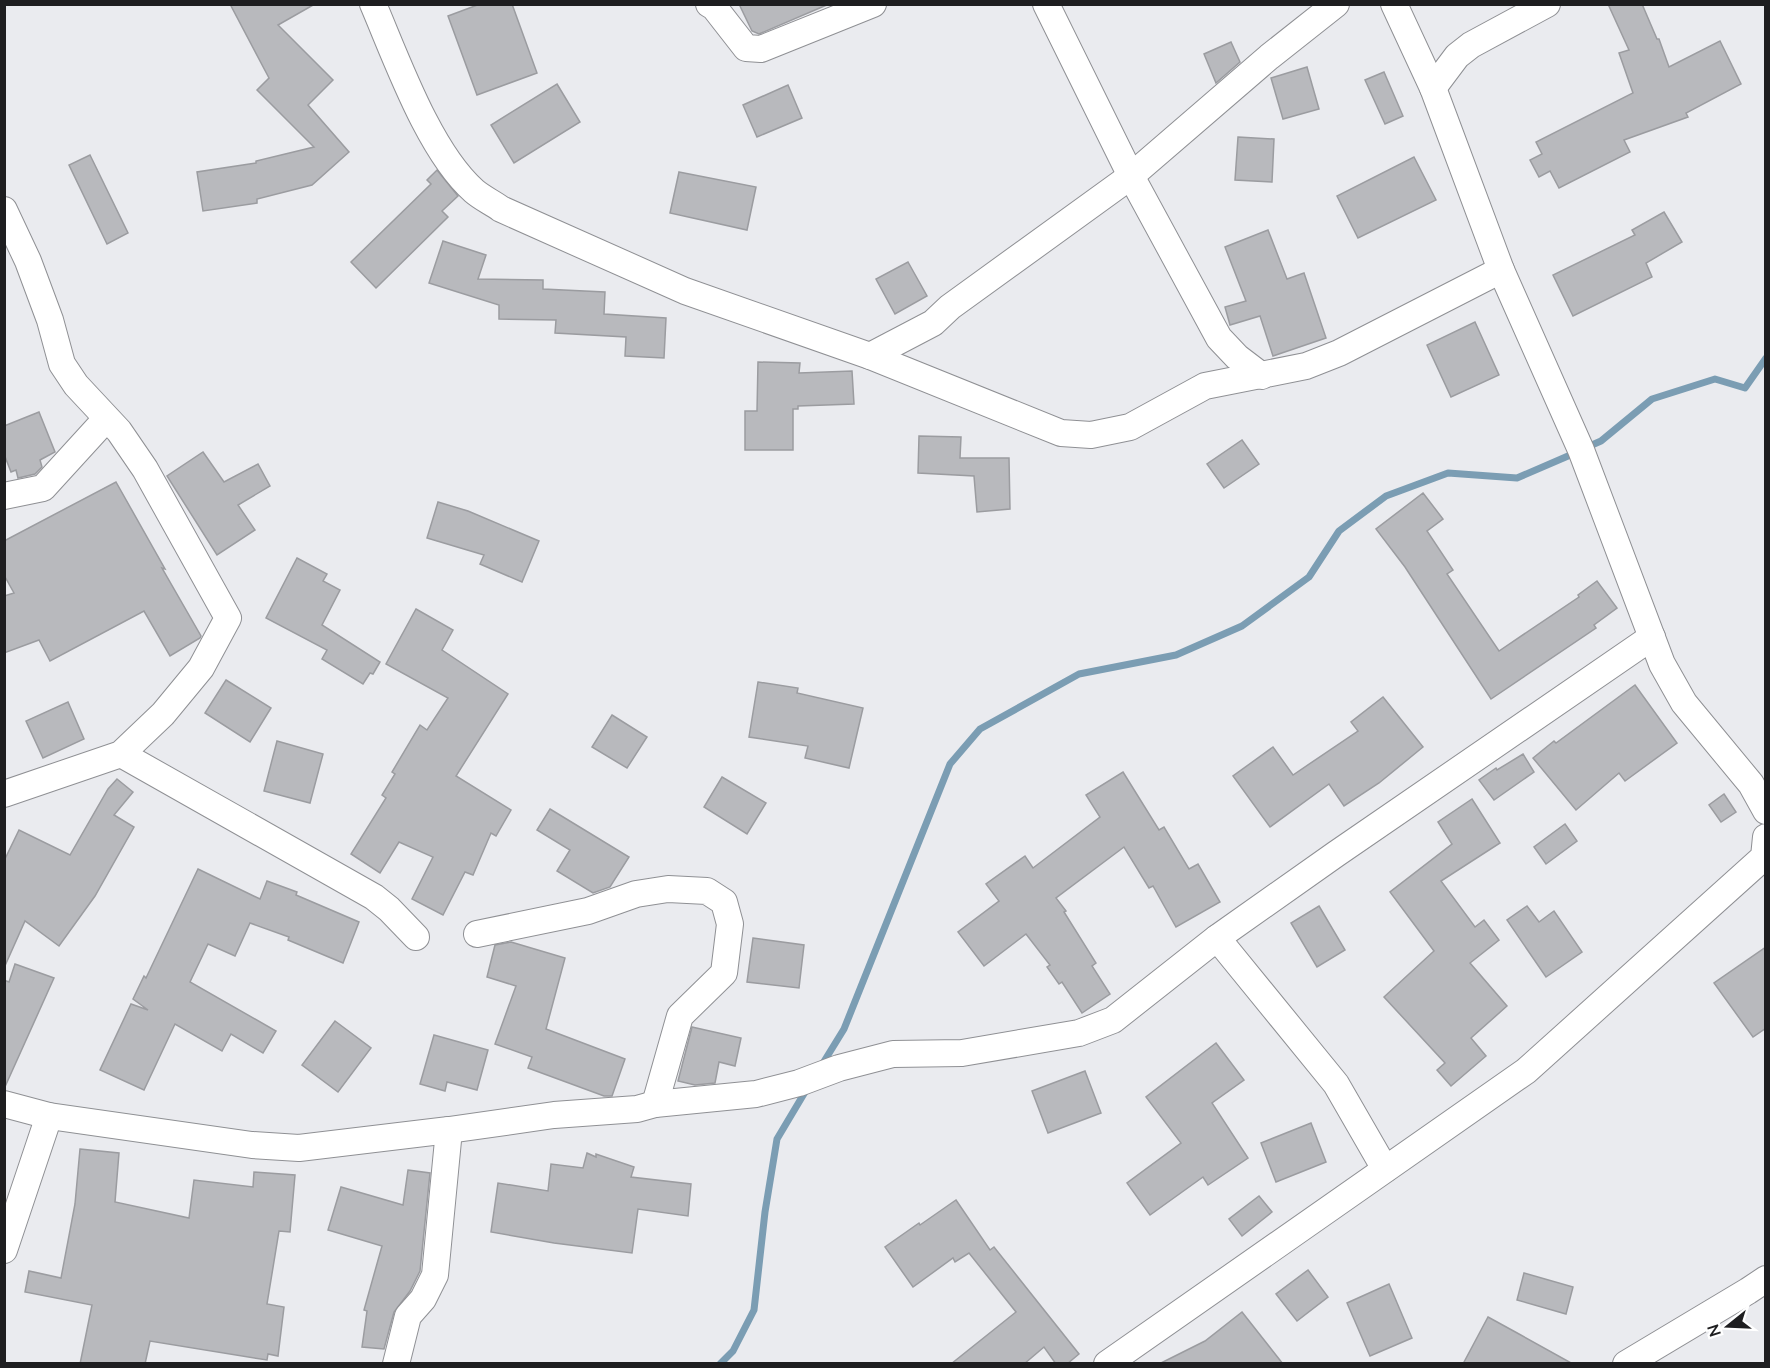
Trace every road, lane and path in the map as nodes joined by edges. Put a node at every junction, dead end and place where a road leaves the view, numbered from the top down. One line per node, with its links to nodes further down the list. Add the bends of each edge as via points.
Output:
1 (373, 4): 12 (street, via 429,130 474,191 501,209 685,291)
2 (710, 4): 3 (street, via 746,48 762,49)
3 (873, 4)
4 (1046, 4): 9 (street)
5 (1336, 4): 9 (street)
6 (1394, 4): 8 (street)
7 (1547, 4): 8 (street, via 1456,56)
8 (1433, 88): 11 (street)
9 (1131, 176): 12 (street, via 933,322); 13 (street, via 1219,338)
10 (4, 210): 14 (street, via 28,261 62,364)
11 (1501, 270): 13 (street, via 1339,353 1306,366); 16 (street, via 1581,450)
12 (870, 356): 13 (street, via 1061,433 1091,435 1130,427 1205,386)
13 (1262, 376)
14 (106, 419): 15 (street, via 43,488); 17 (street, via 145,469 228,618 201,668 163,714)
15 (4, 496)
16 (1652, 637): 19 (street, via 1684,703 1751,784); 23 (street)
17 (121, 754): 18 (street); 22 (street, via 374,897)
18 (4, 794)
19 (1766, 811)
20 (1765, 850): 28 (street, via 1526,1071)
21 (477, 934): 25 (street, via 588,911 636,894 668,889 707,891 724,902 730,924 724,973 680,1016)
22 (416, 937)
23 (1217, 938): 25 (street, via 1113,1020 1079,1032 962,1053 893,1054 756,1094); 28 (street, via 1336,1084)
24 (4, 1104): 26 (street)
25 (655, 1104): 27 (street)
26 (49, 1116): 27 (street, via 242,1144 299,1148); 29 (street)
27 (450, 1130): 32 (street, via 435,1275 423,1299 408,1316)
28 (1385, 1169): 31 (street)
29 (4, 1250)
30 (1760, 1289): 34 (street)
31 (1138, 1354): 33 (street)
32 (396, 1364)
33 (1107, 1364)
34 (1626, 1364)

